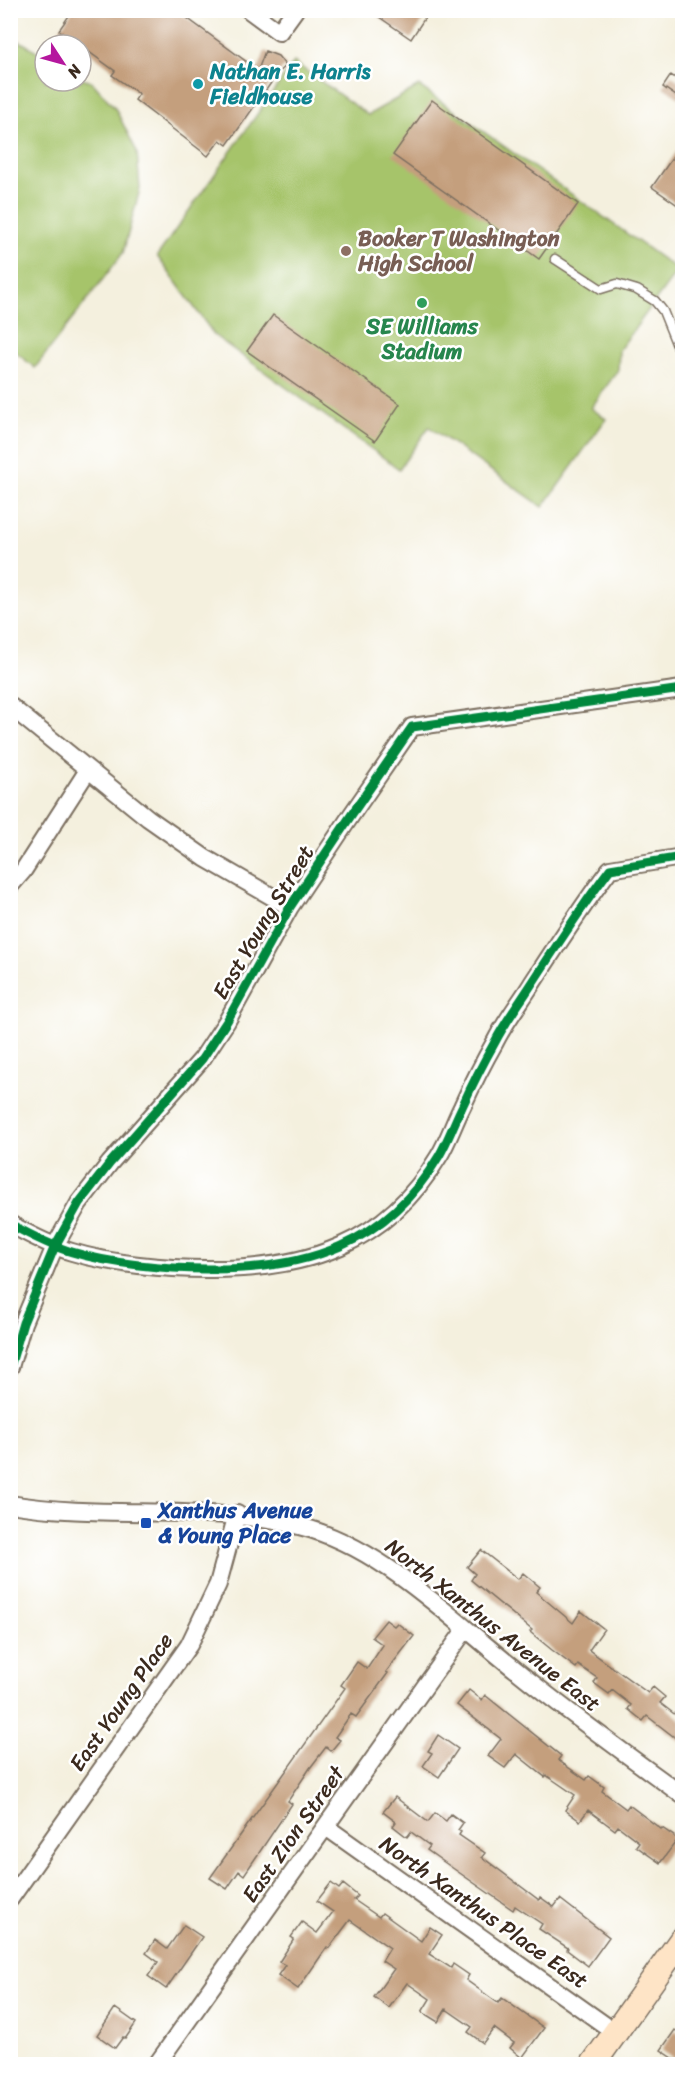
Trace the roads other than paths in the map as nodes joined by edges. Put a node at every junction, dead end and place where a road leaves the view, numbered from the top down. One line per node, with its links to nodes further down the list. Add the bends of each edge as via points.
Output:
1 (249, 10): 2 (street, via 279,32)
2 (294, 10)
3 (555, 259): 4 (lane, via 602,289 617,284 655,301)
4 (682, 358)
5 (682, 689): 10 (street, East Young Street, via 412,727)
6 (10, 706): 7 (street)
7 (88, 770): 9 (street); 10 (street, via 205,858)
8 (682, 857): 12 (street, via 610,869 496,1040 423,1181 400,1208 375,1228 312,1257 235,1269 107,1260)
9 (10, 886)
10 (290, 907): 12 (street, East Young Street, via 227,1022 202,1059 110,1163 79,1203)
11 (10, 1224): 12 (street)
12 (55, 1246): 13 (street, East Young Street, via 23,1323)
13 (10, 1367)
14 (10, 1504): 15 (street, North Xanthus Avenue East, via 52,1509)
15 (237, 1514): 16 (street, North Xanthus Avenue East, via 302,1527 344,1543 382,1563); 19 (street, East Young Place, via 218,1584 189,1645)
16 (465, 1630): 17 (street, North Xanthus Avenue East, via 582,1723); 18 (street, East Zion Street)
17 (682, 1795)
18 (326, 1827): 21 (street, North Xanthus Place East); 22 (street, East Zion Street)
19 (10, 1899)
20 (682, 1939): 21 (main road)
21 (616, 2033): 23 (main road)
22 (157, 2064)
23 (593, 2064)

